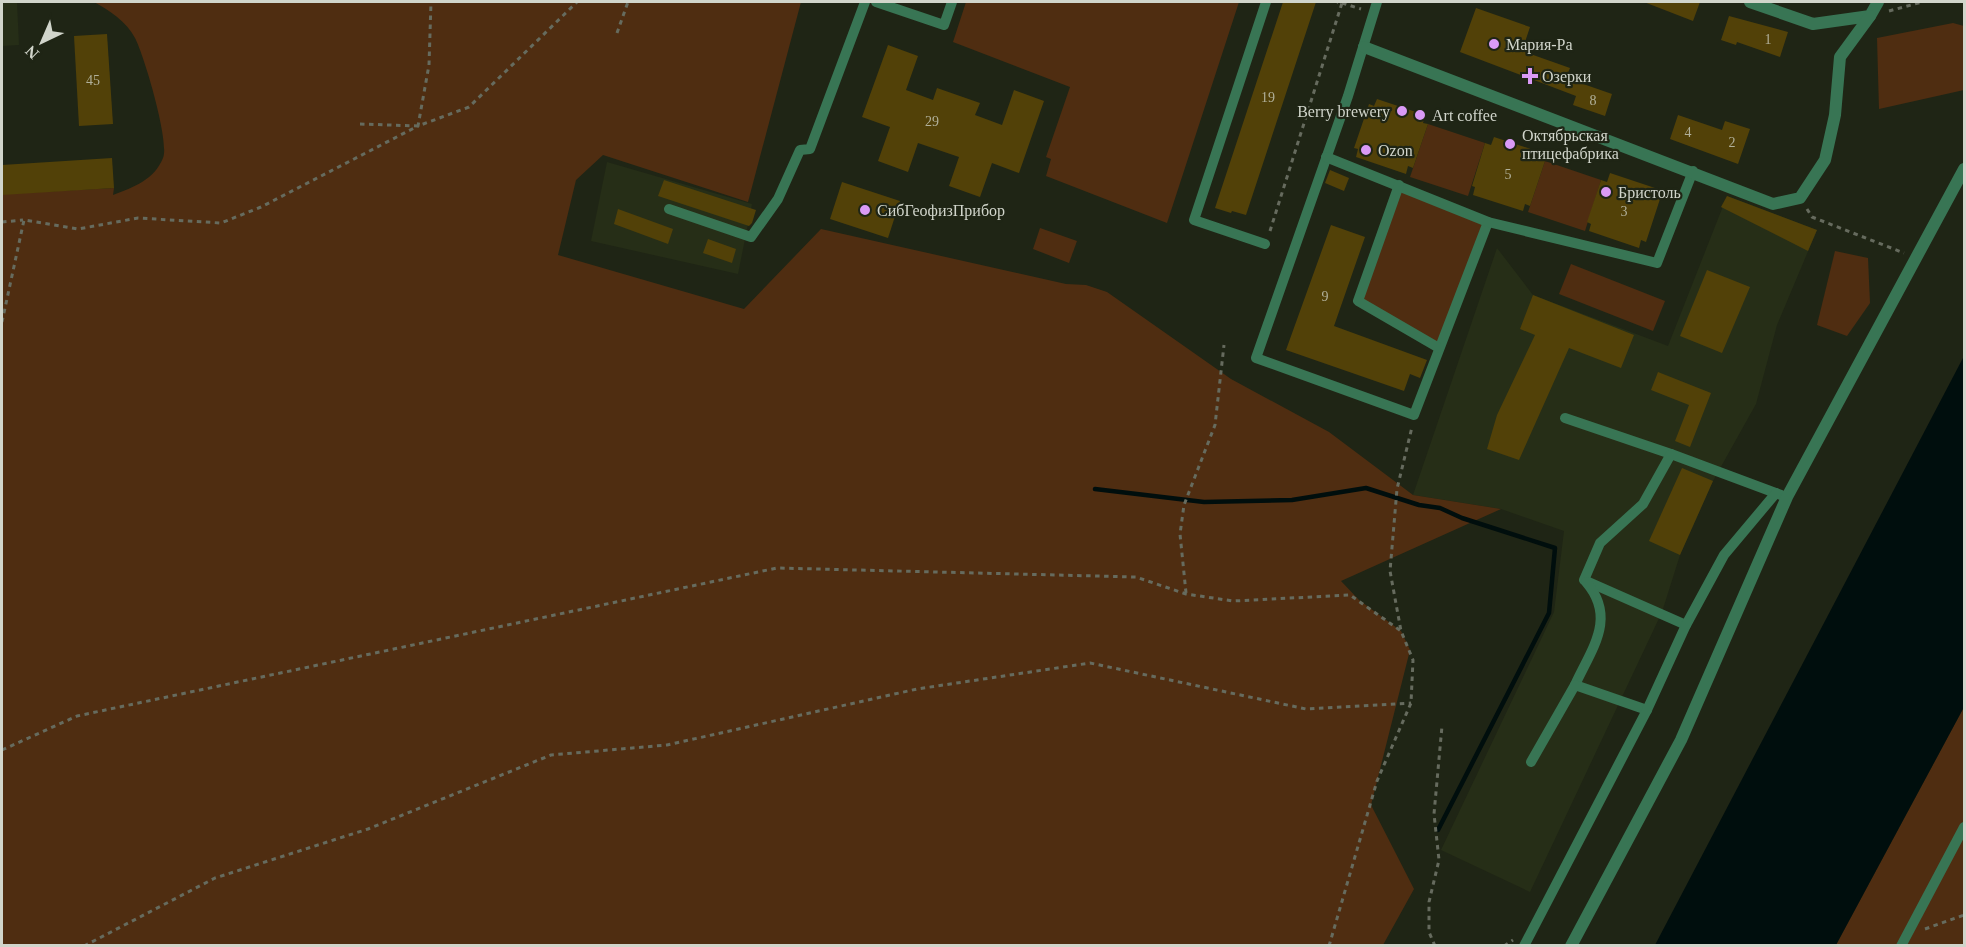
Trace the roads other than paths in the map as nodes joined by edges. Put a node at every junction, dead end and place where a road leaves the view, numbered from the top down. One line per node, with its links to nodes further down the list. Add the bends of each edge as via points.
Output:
1 (865, 2): 14 (lane, via 810,149 800,150 778,199 751,237)
2 (876, 2): 3 (lane, via 944,25)
3 (952, 2)
4 (1266, 2): 16 (lane, via 1194,220)
5 (1377, 2): 9 (lane)
6 (1750, 2): 8 (street, via 1813,24)
7 (1878, 2): 8 (street)
8 (1870, 16): 12 (street, via 1840,57 1835,115 1825,159 1800,198 1773,204)
9 (1364, 47): 10 (lane); 12 (street)
10 (1326, 157): 13 (lane); 17 (lane, via 1256,358 1414,415)
11 (1965, 169): 20 (street)
12 (1693, 171): 15 (lane, via 1656,263)
13 (1400, 185): 15 (lane); 17 (lane, via 1358,301)
14 (669, 209)
15 (1488, 222): 17 (lane)
16 (1266, 244)
17 (1439, 348)
18 (1565, 418): 19 (lane)
19 (1671, 454): 20 (lane); 21 (lane, via 1643,504 1600,543)
20 (1782, 495): 22 (lane, via 1724,555); 28 (street, via 1681,740)
21 (1584, 580): 22 (lane); 23 (lane, via 1597,594 1603,622)
22 (1686, 625): 24 (lane)
23 (1575, 685): 24 (lane); 25 (lane)
24 (1647, 710): 27 (lane)
25 (1531, 762)
26 (1965, 827): 29 (lane)
27 (1524, 945)
28 (1571, 945)
29 (1901, 945)

